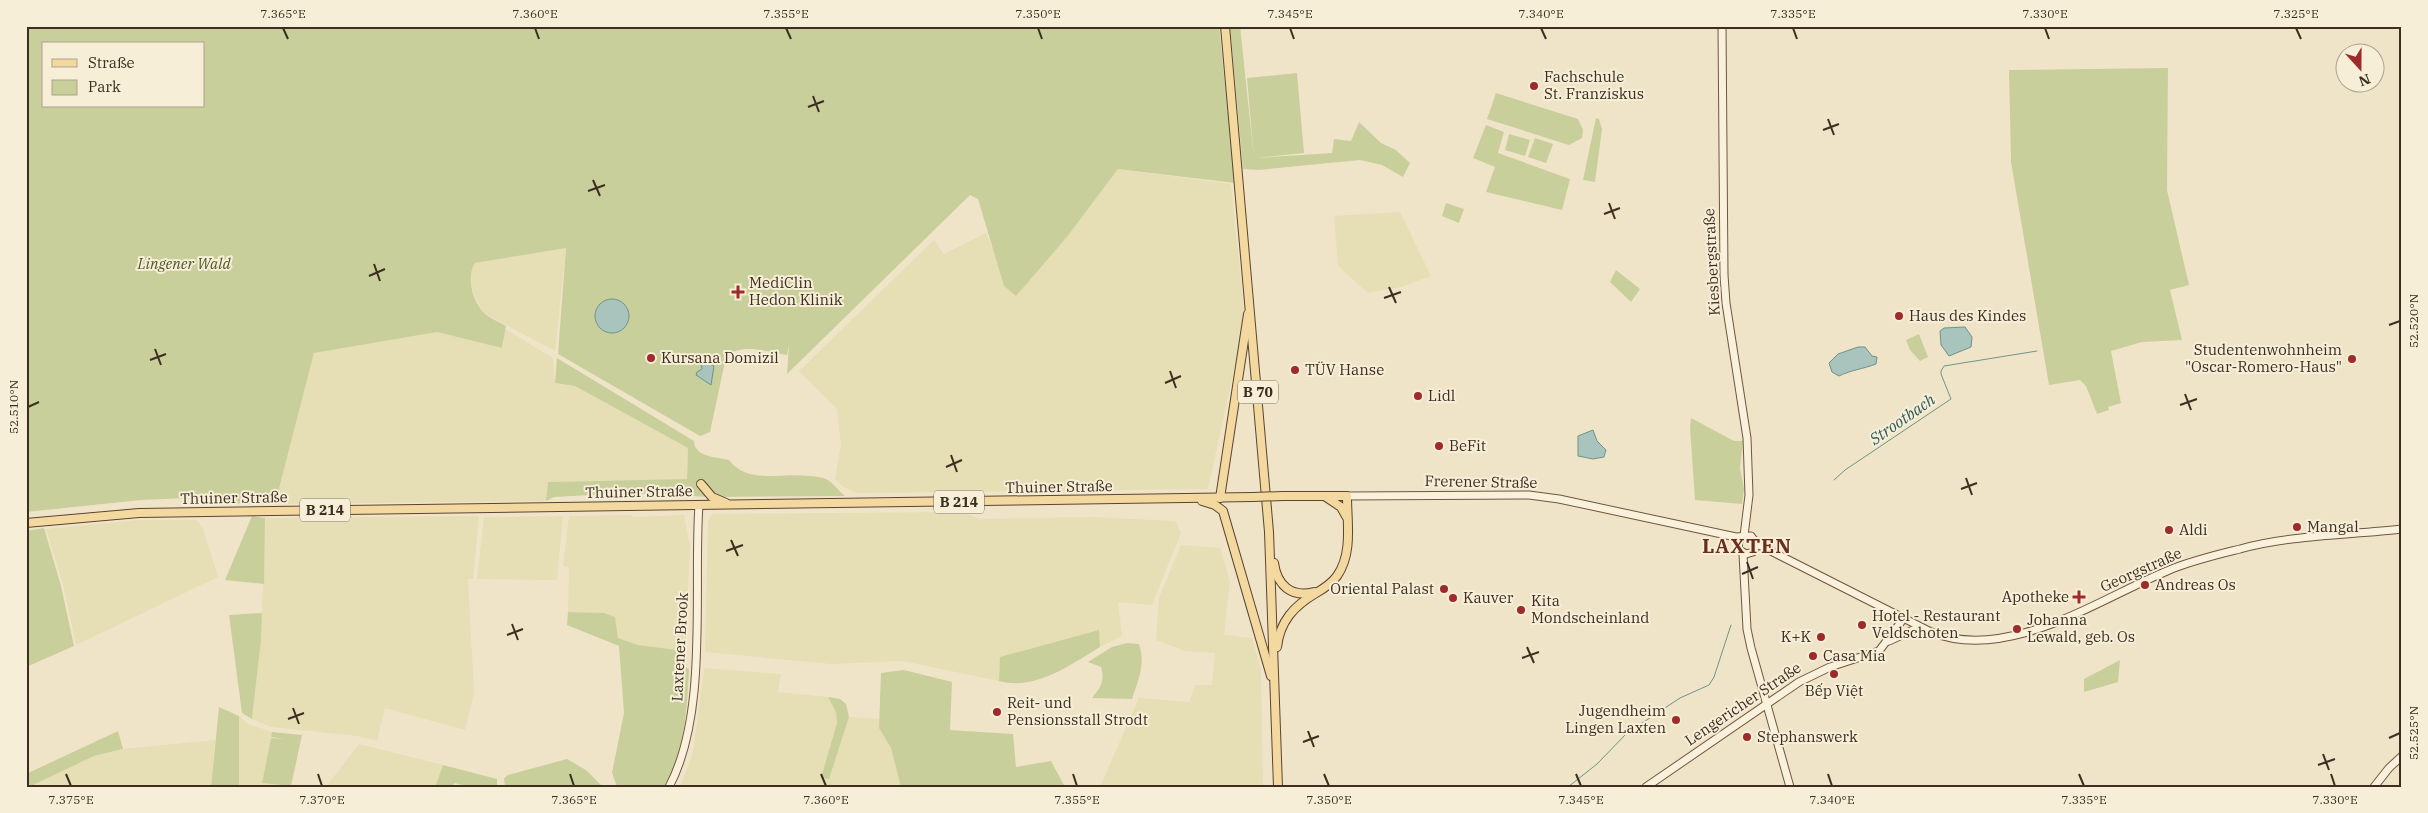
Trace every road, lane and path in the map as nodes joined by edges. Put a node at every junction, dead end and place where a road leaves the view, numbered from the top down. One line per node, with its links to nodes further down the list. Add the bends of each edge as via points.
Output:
1 (1225, 26): 3 (main road, B 70)
2 (1722, 26): 5 (main road, Kiesbergstraße, via 1724,287 1746,422)
3 (1250, 297): 8 (main road); 18 (main road, B 70)
4 (701, 484): 11 (main road, via 712,497)
5 (1749, 495): 19 (main road, Kiesbergstraße); 21 (main road, Kiesbergstraße)
6 (1324, 496): 7 (main road, B 214); 9 (main road, Thuiner Straße / B 214, bridge); 14 (main road, via 1341,507)
7 (1347, 496): 14 (main road); 16 (main road, Frerener Straße, via 1529,495)
8 (1220, 498): 9 (main road, Thuiner Straße / B 214); 10 (main road, Thuiner Straße / B 214)
9 (1230, 498): 13 (main road)
10 (1194, 499): 11 (main road, Thuiner Straße / B 214); 13 (main road, B 214)
11 (730, 504): 12 (main road, Thuiner Straße / B 214)
12 (699, 505): 15 (main road, Thuiner Straße / B 214, via 138,513); 30 (main road, Laxtener Brook, via 695,667 690,720 683,755)
13 (1223, 511): 27 (main road, via 1265,649)
14 (1347, 522): 22 (main road, via 1348,543 1342,567 1336,577)
15 (26, 523)
16 (1700, 529): 19 (main road, Frerener Straße); 20 (main road, Frerener Straße)
17 (2400, 530): 24 (main road, Georgstraße, via 2241,548 2167,571 2072,617 2036,630 1990,638 1954,638)
18 (1269, 532): 22 (main road, via 1280,582 1298,594); 26 (main road, B 70)
19 (1743, 536): 20 (main road, Kiesbergstraße); 21 (main road, Frerener Straße)
20 (1738, 545): 21 (main road)
21 (1752, 548): 23 (main road, via 1783,558); 28 (main road, Kiesbergstraße, via 1746,590 1747,628)
22 (1318, 592): 26 (main road, via 1297,605 1283,622)
23 (1904, 618): 24 (main road); 25 (main road, Lengericher Straße)
24 (1931, 632): 25 (main road, via 1913,630)
25 (1888, 641): 28 (main road, Lengericher Straße, via 1874,654 1844,661 1813,674)
26 (1274, 669): 27 (main road, B 70)
27 (1275, 700): 31 (main road, B 70)
28 (1766, 704): 32 (main road, Lengericher Straße); 33 (main road, Kiesbergstraße)
29 (2402, 756): 34 (main road)
30 (669, 787)
31 (1278, 787)
32 (1646, 787)
33 (1790, 787)
34 (2374, 787)

